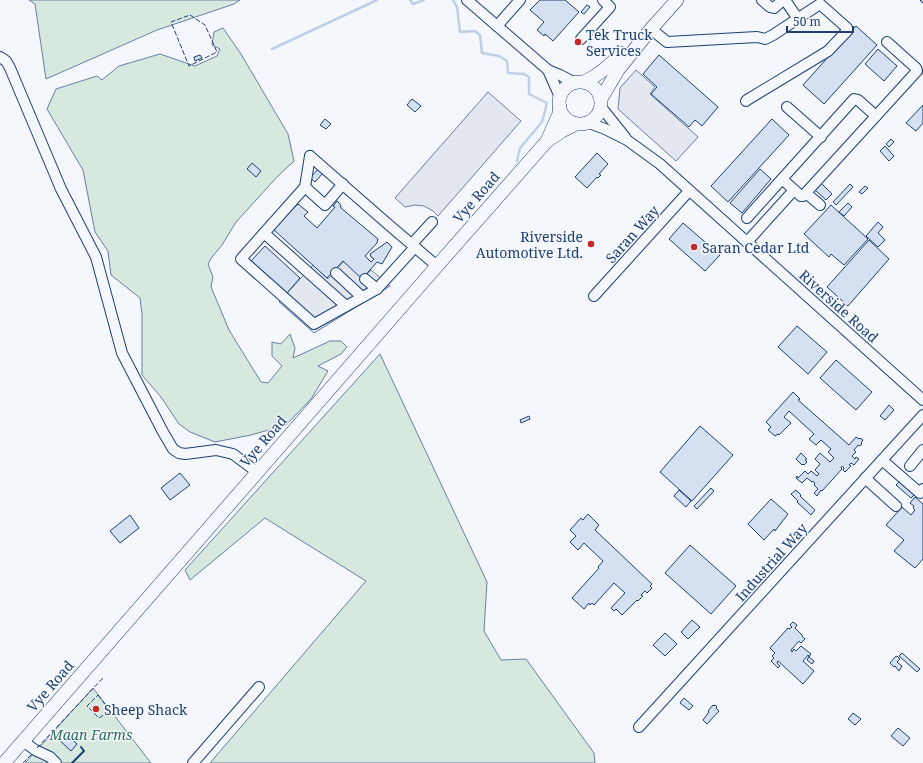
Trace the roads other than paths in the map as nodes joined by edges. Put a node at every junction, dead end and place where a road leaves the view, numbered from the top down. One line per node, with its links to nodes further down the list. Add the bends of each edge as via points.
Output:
1 (467, 0): 10 (street)
2 (520, 0): 10 (street)
3 (667, 0): 16 (main road, via 610,65 600,73)
4 (677, 0): 11 (main road)
5 (762, 0): 6 (street, via 774,8)
6 (784, 0): 9 (street)
7 (610, 2): 12 (street)
8 (818, 2): 9 (street); 17 (street, via 848,30 828,51)
9 (798, 19): 11 (street, via 765,38 667,42)
10 (497, 26): 15 (street)
11 (651, 29): 19 (main road, via 618,70)
12 (581, 39)
13 (887, 42): 21 (street, via 917,70)
14 (0, 57): 50 (street, via 10,68 61,189 96,256 122,353 173,449 185,454 216,450 232,454)
15 (548, 70): 16 (street); 18 (street)
16 (579, 82): 18 (main road, via 564,91); 19 (main road, via 595,88)
17 (746, 100)
18 (560, 102): 22 (main road, via 564,116 569,121); 25 (main road, Vye Road, via 559,114)
19 (601, 103): 22 (main road, via 595,119); 24 (street, Riverside Road)
20 (786, 107): 23 (street)
21 (876, 116): 23 (street, via 856,99); 31 (street)
22 (582, 123): 24 (street, Riverside Road, via 605,129); 25 (main road, Vye Road, via 562,131)
23 (821, 136): 26 (street)
24 (627, 140): 30 (street, Riverside Road, via 660,164)
25 (547, 141): 38 (main road, Vye Road)
26 (782, 179): 29 (street); 33 (street)
27 (343, 184): 28 (street, via 325,205); 28 (street, via 310,156); 37 (street)
28 (305, 187): 35 (street)
29 (794, 190): 31 (street, via 801,196); 36 (street)
30 (690, 191): 36 (street, Riverside Road); 42 (street, Saran Way)
31 (806, 193): 32 (street)
32 (820, 205)
33 (747, 218)
34 (432, 222): 37 (street)
35 (264, 233): 44 (street); 44 (street, via 241,259 314,324)
36 (747, 242): 45 (street, Riverside Road)
37 (413, 246): 38 (street); 41 (street)
38 (437, 266): 50 (main road, Vye Road)
39 (336, 273): 43 (street)
40 (365, 279): 41 (street)
41 (376, 289): 43 (street)
42 (594, 296)
43 (362, 297): 44 (street)
44 (346, 306)
45 (923, 400)
46 (923, 415): 48 (street, Industrial Way)
47 (923, 450): 49 (street)
48 (882, 460): 51 (street, Industrial Way); 52 (street, via 920,493)
49 (910, 466)
50 (257, 472): 56 (main road, Vye Road)
51 (865, 478): 53 (street); 55 (street, Industrial Way)
52 (923, 489)
53 (896, 506)
54 (259, 687): 59 (street)
55 (639, 727)
56 (23, 741): 57 (main road, Vye Road); 58 (street)
57 (4, 763)
58 (56, 763)
59 (193, 763)

